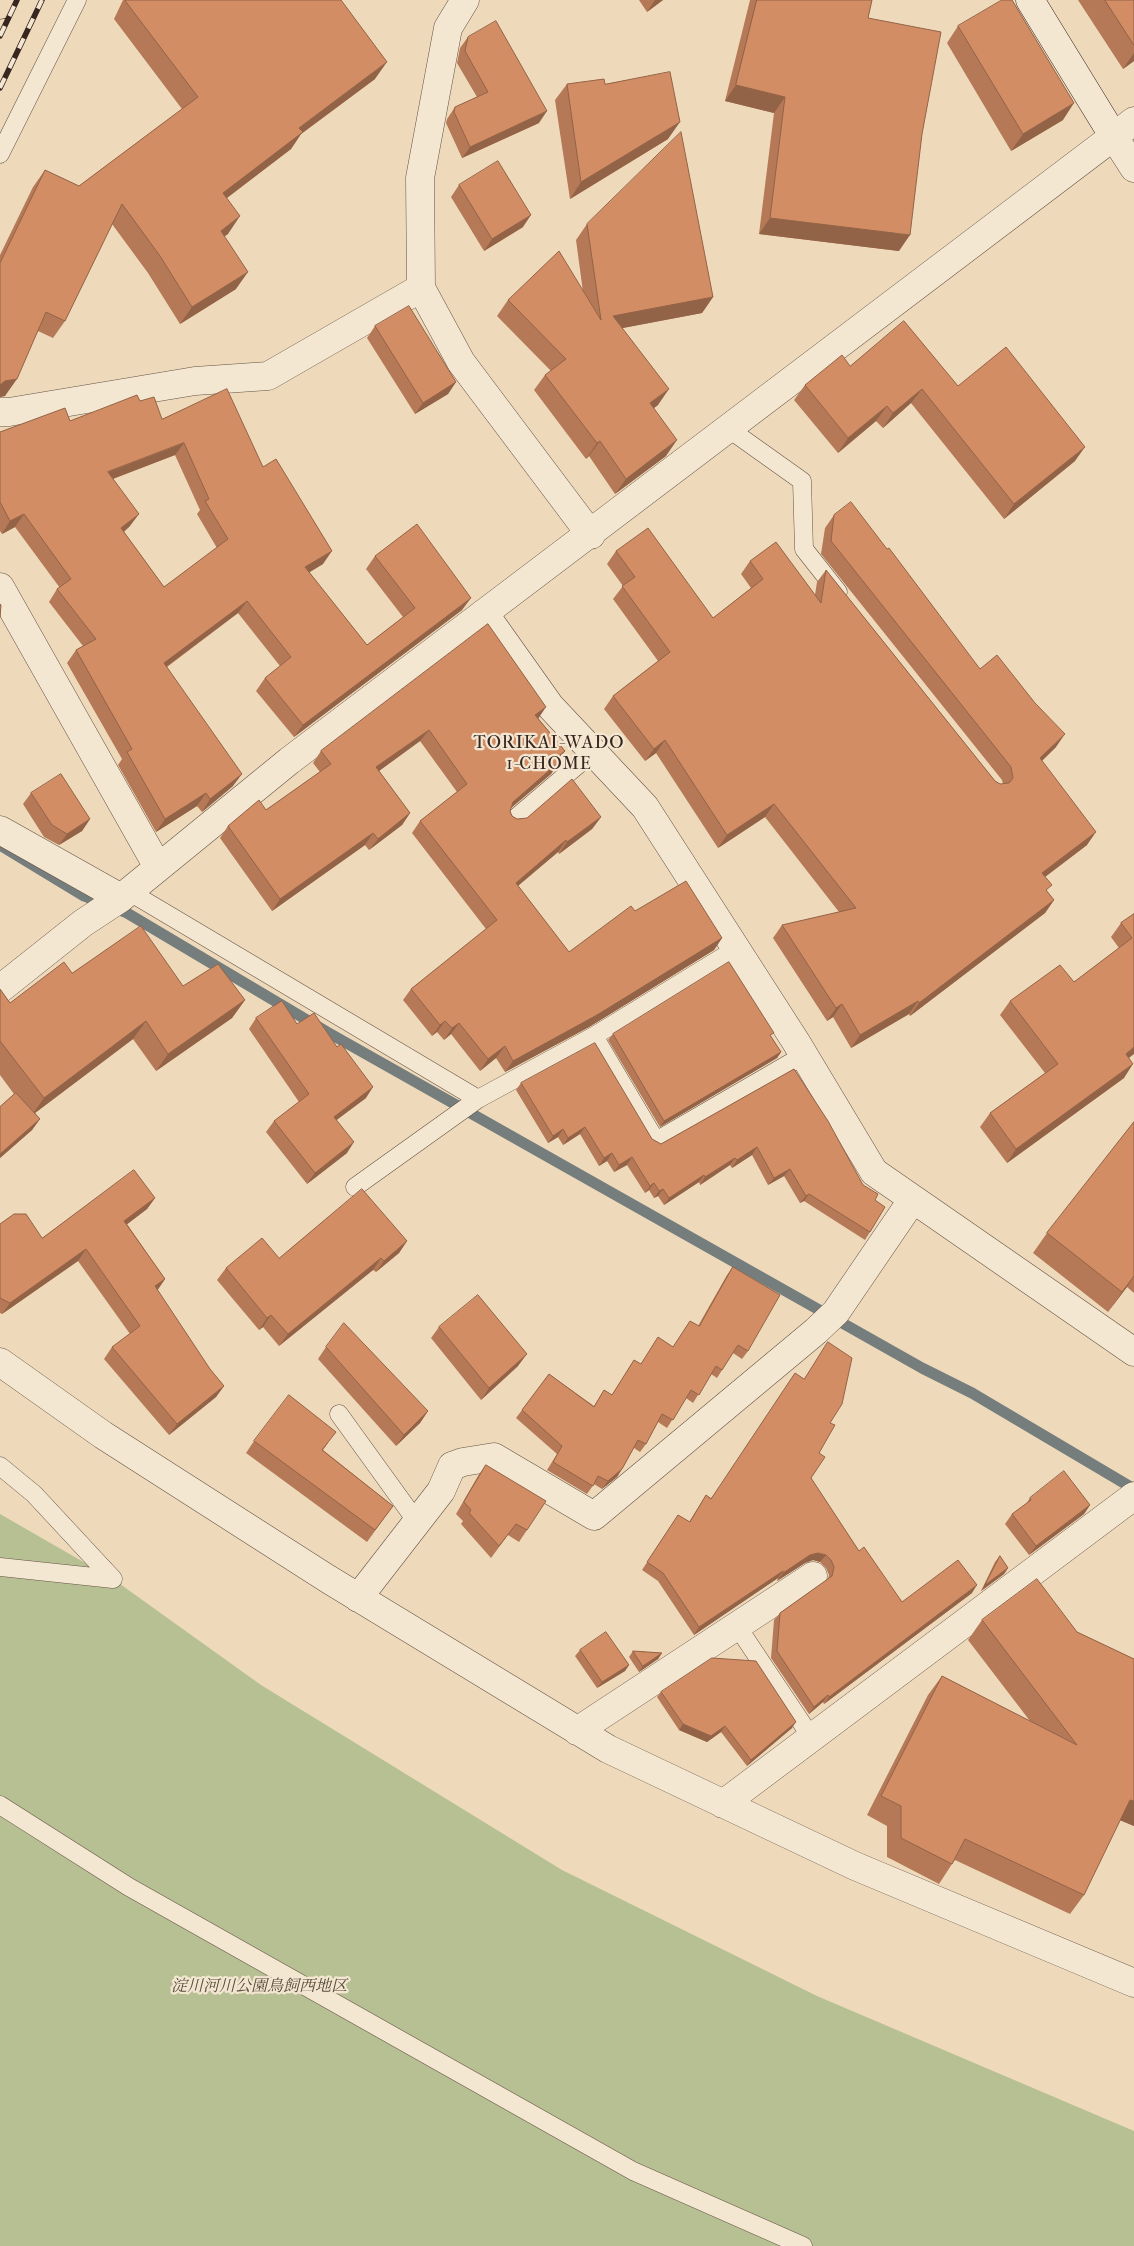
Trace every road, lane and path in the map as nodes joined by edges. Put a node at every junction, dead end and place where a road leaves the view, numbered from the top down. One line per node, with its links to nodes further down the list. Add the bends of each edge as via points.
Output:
1 (3, 0): 5 (main road)
2 (77, 0): 7 (lane)
3 (465, 0): 9 (street, via 448,28 420,178)
4 (1030, 0): 6 (street)
5 (0, 5)
6 (1124, 129): 8 (street); 11 (street)
7 (0, 154)
8 (1134, 168)
9 (422, 288): 10 (street, via 268,376 194,381); 12 (street, via 461,362)
10 (0, 412)
11 (729, 430): 12 (street); 14 (lane, via 802,481 804,550)
12 (591, 535): 15 (street)
13 (0, 587): 19 (street)
14 (845, 602)
15 (484, 614): 16 (street, via 550,706); 19 (street, via 289,761)
16 (593, 752): 17 (lane); 21 (street, via 645,807)
17 (512, 821)
18 (0, 830): 20 (street)
19 (158, 867): 20 (street)
20 (124, 894): 22 (street); 25 (lane)
21 (736, 949): 23 (lane); 24 (street)
22 (0, 989)
23 (594, 1036): 24 (lane, via 656,1141); 25 (lane)
24 (804, 1054): 27 (street, via 874,1172)
25 (478, 1099): 26 (lane)
26 (355, 1187)
27 (913, 1198): 28 (street); 33 (street, via 836,1312 594,1516 494,1457 452,1466 441,1491)
28 (1134, 1352)
29 (0, 1362): 36 (street, via 103,1435)
30 (338, 1414): 33 (lane)
31 (0, 1466): 34 (lane, via 34,1494 113,1579)
32 (1134, 1496): 39 (street)
33 (418, 1522): 36 (street)
34 (0, 1567)
35 (813, 1576): 37 (street)
36 (358, 1598): 38 (street)
37 (737, 1626): 38 (street); 39 (lane)
38 (577, 1731): 40 (street)
39 (811, 1737): 40 (street)
40 (723, 1804): 42 (street, via 855,1866)
41 (0, 1805): 43 (lane, via 129,1887 633,2171)
42 (1134, 1983)
43 (803, 2246)

